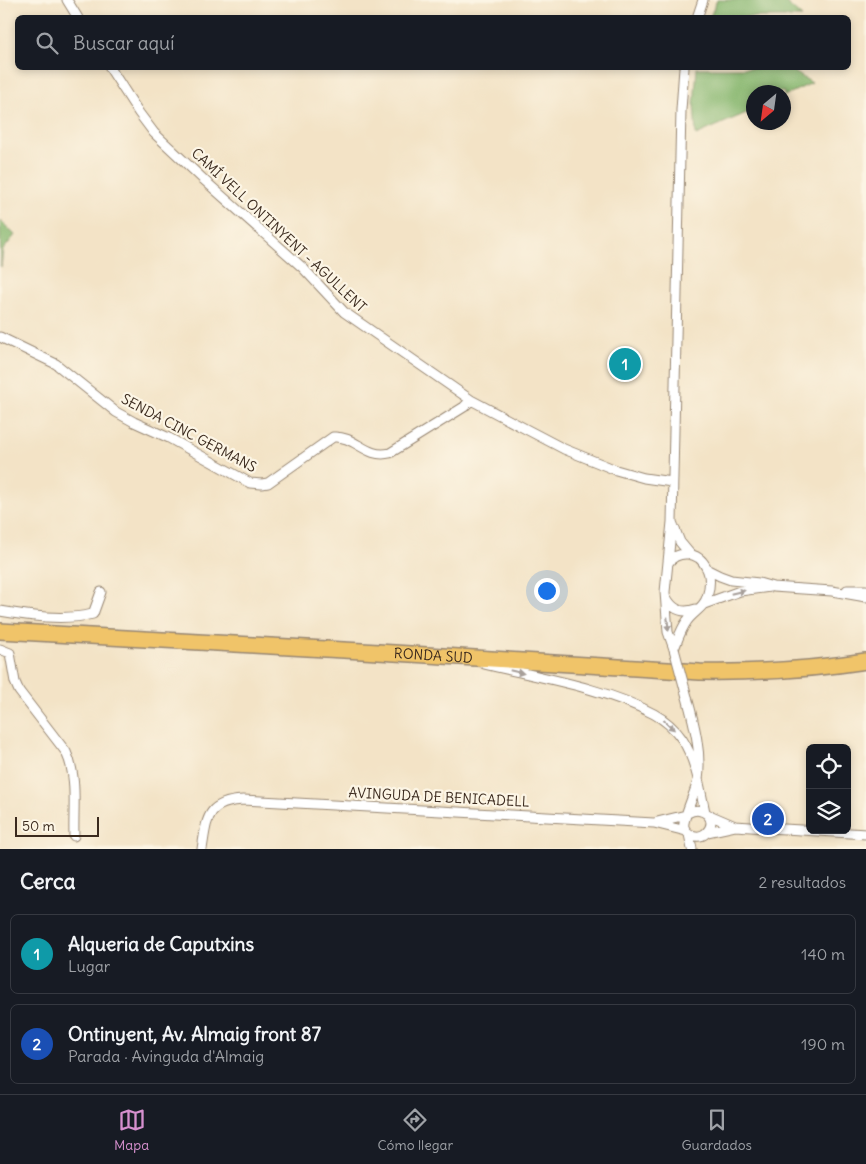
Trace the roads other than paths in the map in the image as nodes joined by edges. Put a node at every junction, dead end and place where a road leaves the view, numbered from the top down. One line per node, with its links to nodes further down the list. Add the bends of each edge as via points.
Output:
1 (67, 0): 3 (street)
2 (703, 0): 4 (street)
3 (76, 15)
4 (698, 15)
5 (111, 70): 8 (street, CAMÍ VELL ONTINYENT - AGULLENT, via 154,133 303,268 344,312)
6 (684, 70): 9 (street)
7 (0, 337): 8 (street, SENDA CINC GERMANS, via 56,364 123,416 241,479 257,484 268,483 333,437 344,438 375,454 390,453)
8 (471, 400): 9 (street, CAMÍ VELL ONTINYENT - AGULLENT, via 564,449 616,470)
9 (672, 482): 10 (street)
10 (672, 522): 11 (street, via 680,542); 12 (street)
11 (690, 554): 12 (street, via 676,555); 13 (street, via 700,559)
12 (668, 563): 18 (street)
13 (708, 570): 14 (street, via 732,580); 20 (street, via 709,588)
14 (773, 587): 16 (street); 20 (street, one-way to 14, via 735,593)
15 (866, 590): 16 (street)
16 (832, 591): 19 (street)
17 (101, 592): 21 (street, via 93,614 27,616)
18 (666, 597): 20 (street, via 672,607 681,611); 24 (street, one-way to 24, via 668,632)
19 (866, 597)
20 (702, 606): 24 (street, via 684,625)
21 (0, 611)
22 (0, 632): 25 (main road, RONDA SUD)
23 (0, 649): 35 (street, via 10,654 19,691 70,761)
24 (674, 649): 27 (street, bridge, via 696,736)
25 (452, 657): 26 (main road, RONDA SUD, via 700,672 802,670); 27 (street, one-way to 27, via 568,684 654,714 683,740)
26 (866, 661)
27 (698, 780): 28 (street); 29 (street)
28 (706, 813): 29 (street, via 696,809); 31 (street); 33 (street, via 710,823)
29 (687, 814): 30 (street); 32 (street, via 683,823)
30 (654, 823): 32 (street); 36 (street, AVINGUDA DE BENICADELL, via 232,801 211,812)
31 (735, 826): 33 (street); 34 (street)
32 (688, 832): 33 (street); 37 (street)
33 (703, 834): 37 (street)
34 (866, 834)
35 (74, 836)
36 (202, 849)
37 (694, 849)

